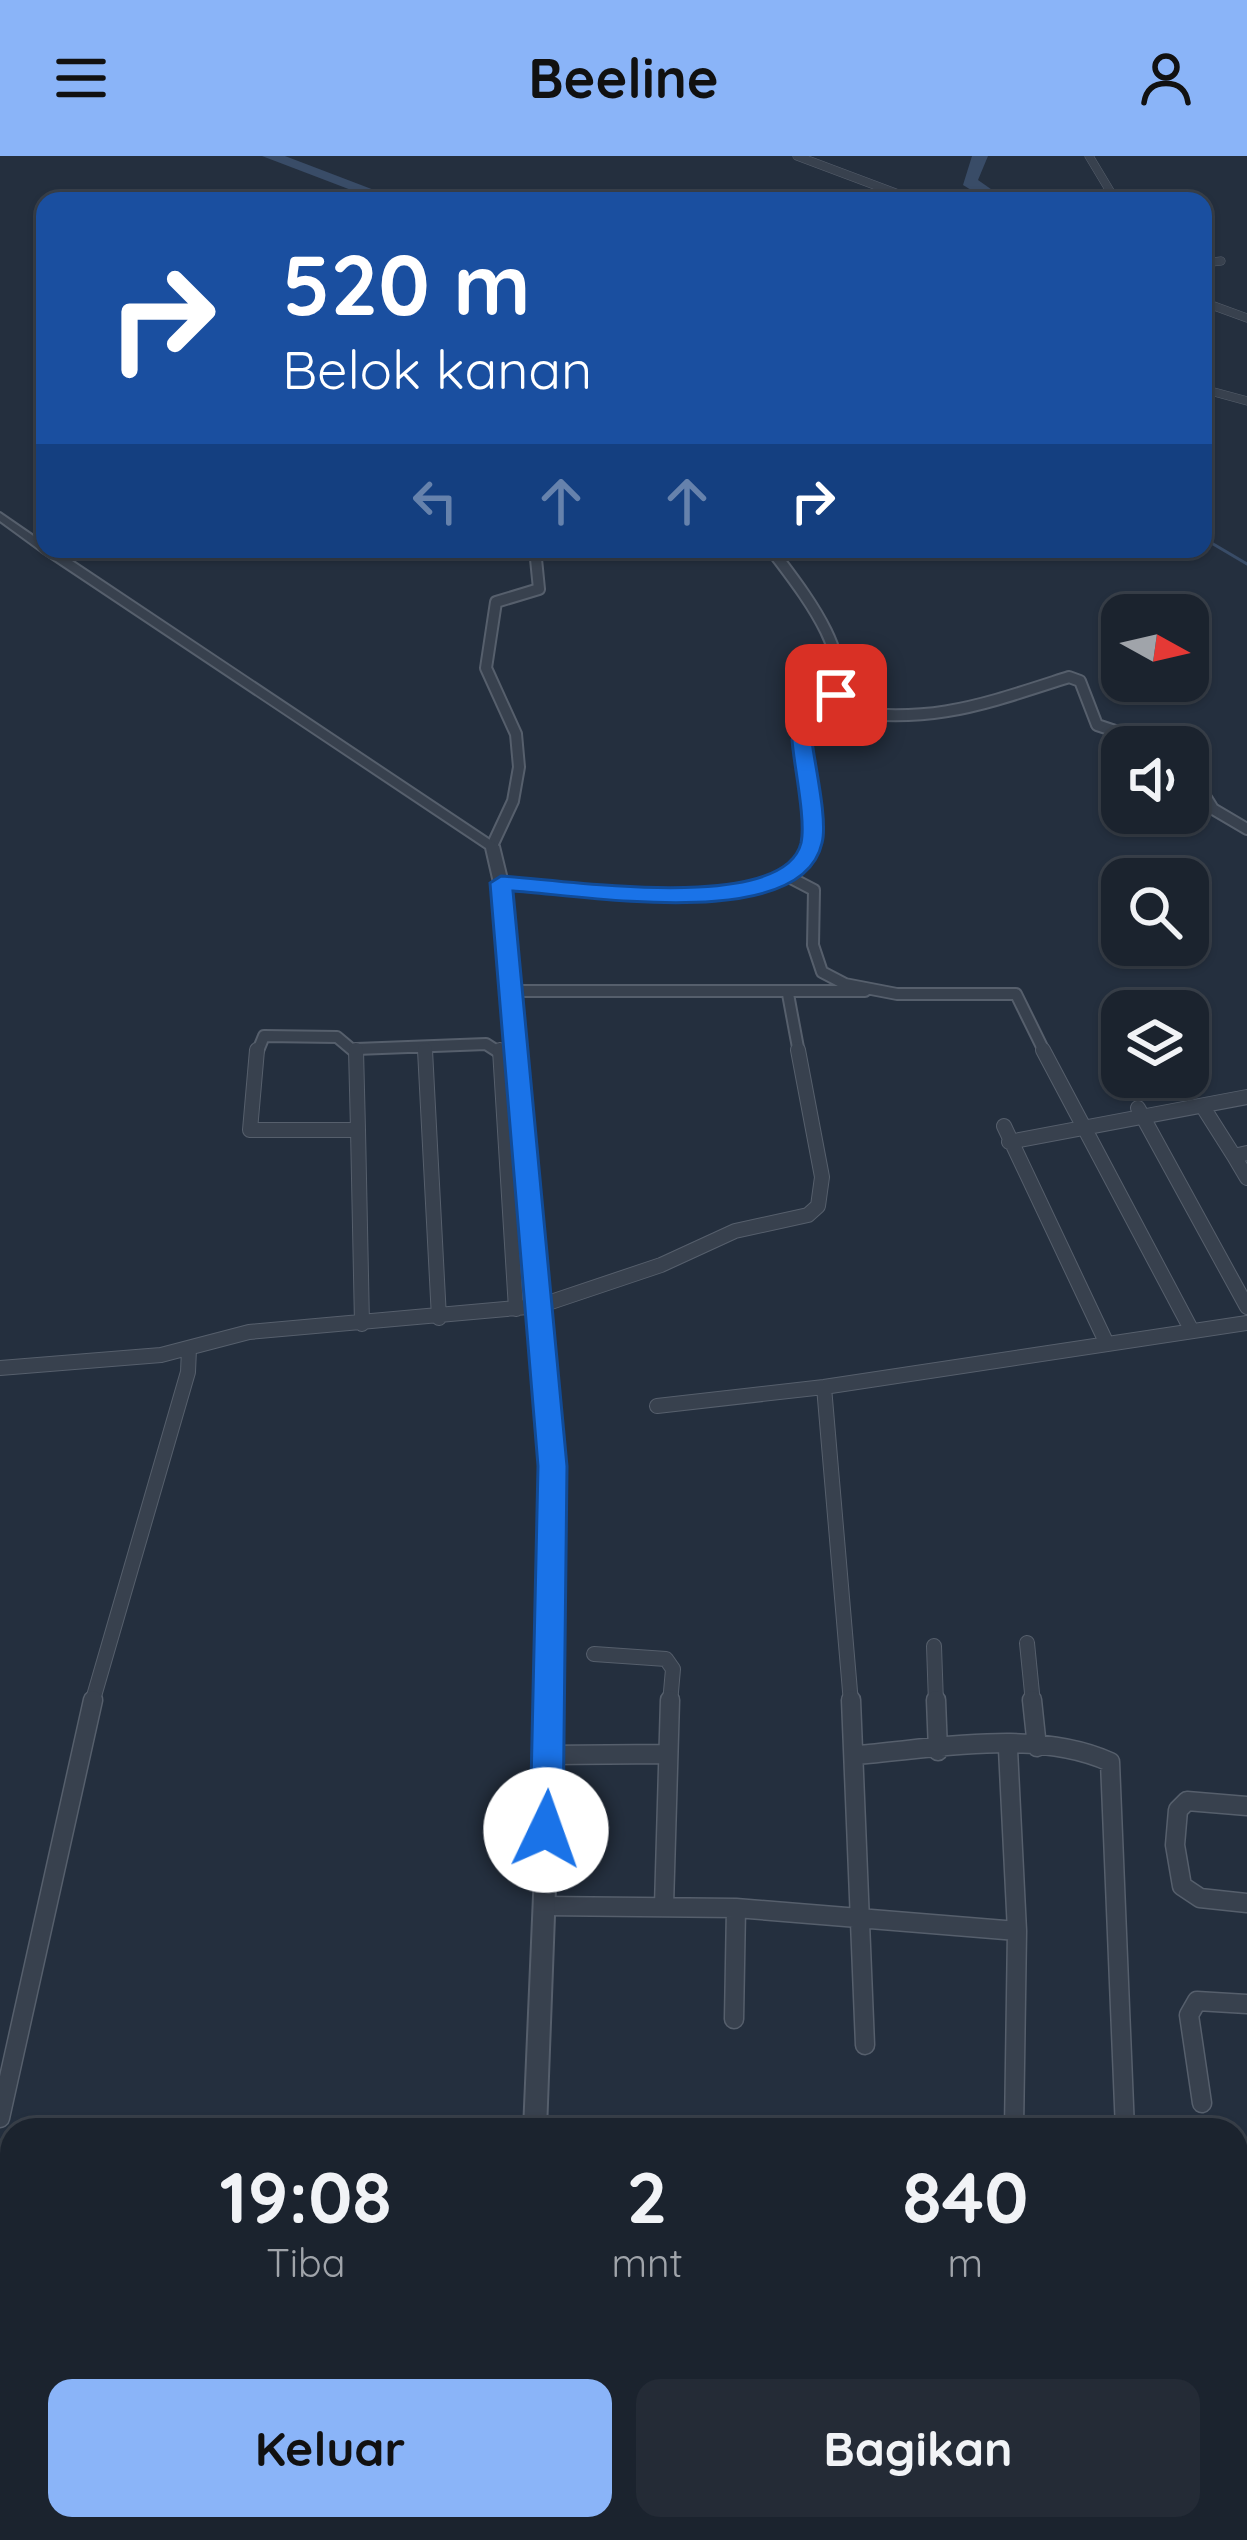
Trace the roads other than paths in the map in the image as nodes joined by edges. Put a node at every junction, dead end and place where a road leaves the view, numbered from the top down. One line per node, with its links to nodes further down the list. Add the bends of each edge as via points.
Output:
1 (797, 156): 3 (street)
2 (1089, 156): 4 (street)
3 (893, 192)
4 (1111, 192)
5 (1221, 261): 6 (street)
6 (1212, 262)
7 (1212, 305): 8 (street)
8 (1247, 318)
9 (1212, 391): 10 (street)
10 (1247, 401)
11 (0, 516): 12 (street)
12 (36, 542)
13 (59, 558): 20 (street)
14 (536, 558): 20 (street, via 538,590 496,602 484,661 492,695 514,728 518,761 508,820)
15 (776, 558): 16 (street, via 832,649 837,684)
16 (830, 710): 17 (street, via 889,719 955,714 1069,677 1080,681); 21 (street, via 802,740 812,844)
17 (1101, 726)
18 (1209, 802): 19 (street)
19 (1247, 829)
20 (492, 846): 22 (street)
21 (789, 877): 22 (street, via 731,896); 23 (street, via 814,890 818,970)
22 (501, 883): 24 (street)
23 (870, 990): 25 (street); 33 (street, via 1016,994)
24 (509, 991): 25 (street); 37 (street)
25 (788, 994): 37 (street, via 822,1177 818,1205)
26 (424, 1047): 27 (street); 39 (street, via 500,1050); 40 (street)
27 (356, 1049): 32 (street); 32 (street, via 325,1035 264,1036 247,1123 263,1133)
28 (1247, 1096): 29 (street)
29 (1203, 1107): 30 (street); 35 (street)
30 (1141, 1114): 33 (street); 38 (street)
31 (1004, 1126): 34 (street)
32 (358, 1130): 42 (street)
33 (1083, 1132): 34 (street); 43 (street)
34 (1009, 1142): 44 (street)
35 (1241, 1155): 36 (street)
36 (1247, 1178)
37 (538, 1306): 39 (street); 56 (street, via 552,1466)
38 (1247, 1307)
39 (516, 1309): 40 (street)
40 (439, 1318): 42 (street)
41 (1247, 1323): 43 (street)
42 (362, 1324): 45 (street, via 228,1335)
43 (1192, 1331): 44 (street)
44 (1107, 1344): 47 (street)
45 (189, 1349): 46 (street); 69 (street, via 82,1738)
46 (0, 1368)
47 (824, 1387): 48 (street); 57 (street)
48 (657, 1406)
49 (1027, 1643): 52 (street)
50 (934, 1646): 54 (street)
51 (594, 1654): 55 (street, via 671,1664)
52 (1037, 1747): 53 (street); 72 (street, via 1096,1751 1110,1762)
53 (1008, 1749): 54 (street); 64 (street)
54 (938, 1751): 57 (street)
55 (665, 1754): 56 (street); 61 (street)
56 (550, 1755): 60 (street)
57 (856, 1755): 63 (street)
58 (1247, 1806): 59 (street, via 1187,1802 1178,1810 1174,1845 1182,1886 1200,1898)
59 (1247, 1903)
60 (543, 1906): 61 (street); 70 (street)
61 (664, 1906): 62 (street)
62 (736, 1908): 63 (street); 66 (street)
63 (861, 1916): 64 (street); 67 (street)
64 (1017, 1931): 71 (street)
65 (1247, 2004): 68 (street, via 1197,2001 1189,2014)
66 (734, 2019)
67 (865, 2045)
68 (1202, 2103)
69 (0, 2118)
70 (535, 2118)
71 (1014, 2118)
72 (1125, 2118)

